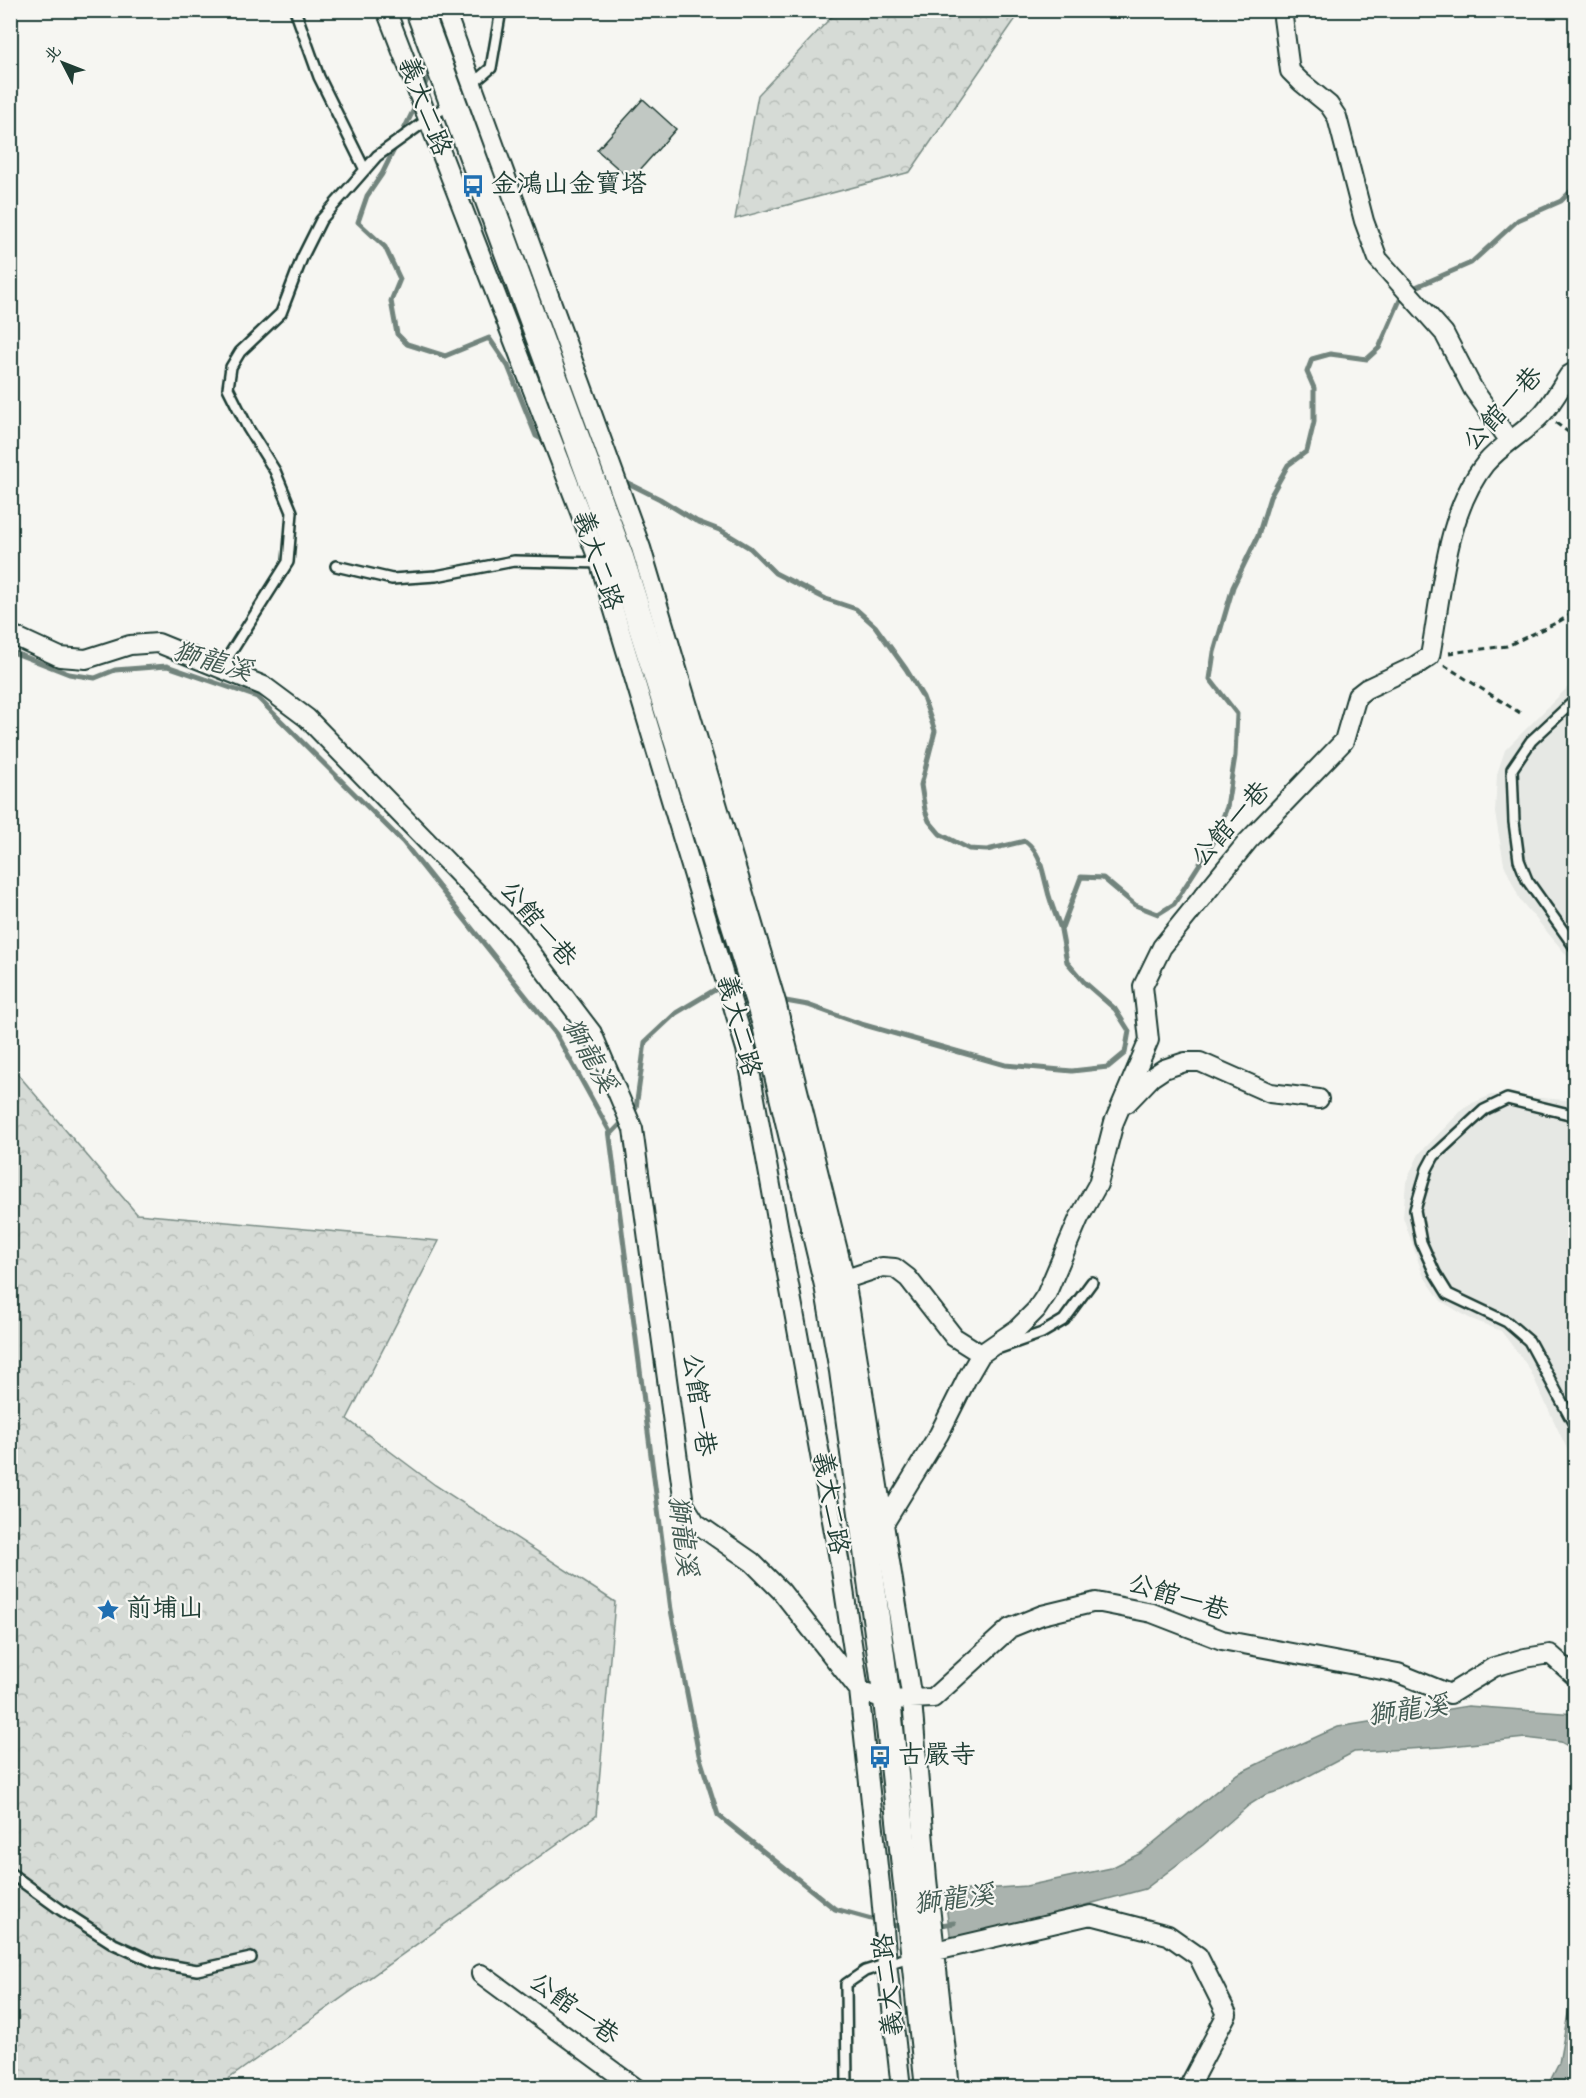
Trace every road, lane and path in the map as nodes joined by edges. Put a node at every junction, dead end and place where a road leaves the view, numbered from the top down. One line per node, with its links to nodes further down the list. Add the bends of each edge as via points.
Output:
1 (295, 10): 9 (lane, via 319,77)
2 (386, 10): 8 (street, 義大二路)
3 (419, 10): 7 (street, 義大二路)
4 (445, 10): 7 (street, 義大二路)
5 (501, 10): 7 (lane, via 491,68)
6 (1282, 10): 13 (street, via 1290,71 1337,117 1378,259 1444,333 1473,389)
7 (463, 93): 8 (lane); 14 (street, 義大二路)
8 (427, 120): 9 (lane, via 377,156); 14 (street, 義大二路)
9 (365, 170): 19 (lane, via 321,220 281,313 240,352 231,367 228,388 275,471 292,512 288,562)
10 (1575, 371): 11 (street, 公館一巷)
11 (1543, 413): 12 (path); 13 (street, 公館一巷)
12 (1575, 438)
13 (1509, 440): 18 (street, 公館一巷, via 1485,465 1461,504)
14 (620, 556): 15 (lane, via 513,561 436,576 392,579); 26 (street, 義大二路, via 765,1021); 33 (street, 義大二路, via 746,1049 841,1570)
15 (336, 566)
16 (1575, 610): 18 (path, via 1507,646)
17 (10, 634): 19 (street, 公館一巷, via 60,657 86,659 130,645 158,643)
18 (1430, 656): 21 (path); 25 (street, 公館一巷, via 1357,696 1344,741 1248,841 1162,947 1143,986 1149,1040)
19 (220, 668): 33 (street, 公館一巷, via 264,686 307,718 517,934 591,1033 633,1129 684,1504 696,1523 752,1562 781,1591)
20 (1575, 699): 22 (lane, via 1531,741 1512,769 1519,860 1527,880)
21 (1520, 713)
22 (1575, 949)
23 (1319, 1099): 25 (street, via 1270,1093 1200,1062 1185,1062 1152,1077)
24 (1575, 1111): 29 (lane, via 1569,1114 1507,1099 1484,1110 1434,1156 1414,1210 1421,1242 1448,1294 1508,1322 1529,1341)
25 (1114, 1122): 28 (street, 公館一巷, via 1098,1184 1046,1295 1017,1329)
26 (836, 1282): 28 (street, via 882,1267 895,1268 908,1278 954,1337); 30 (street, 義大二路); 31 (street, 義大二路, via 843,1371)
27 (1092, 1282): 28 (lane, via 1064,1320 1042,1333)
28 (981, 1354): 30 (street, 公館一巷, via 939,1434)
29 (1575, 1428)
30 (884, 1523): 31 (street, 公館一巷); 35 (street, 義大二路)
31 (867, 1551): 34 (street, 義大二路)
32 (1575, 1677): 35 (street, 公館一巷, via 1550,1654 1494,1667 1450,1694 1398,1674 1222,1640 1152,1613 1096,1602 1042,1615 1010,1628 933,1698)
33 (859, 1690): 34 (street, 公館一巷); 40 (street, 義大二路)
34 (887, 1700): 35 (street, 公館一巷); 37 (street, 義大二路)
35 (912, 1700): 37 (street, 義大二路)
36 (10, 1874): 39 (lane, via 114,1944 156,1963 197,1970)
37 (917, 1881): 38 (street, 義大二路)
38 (924, 1954): 40 (lane); 45 (street, 義大二路); 46 (street, 義大二路); 47 (street, via 1091,1915 1168,1935 1198,1956 1227,2014)
39 (251, 1958)
40 (886, 1963): 43 (lane, via 846,1983); 44 (street, 義大二路)
41 (481, 1974): 42 (street, 公館一巷)
42 (636, 2088)
43 (847, 2088)
44 (902, 2088)
45 (928, 2088)
46 (950, 2088)
47 (1188, 2088)

